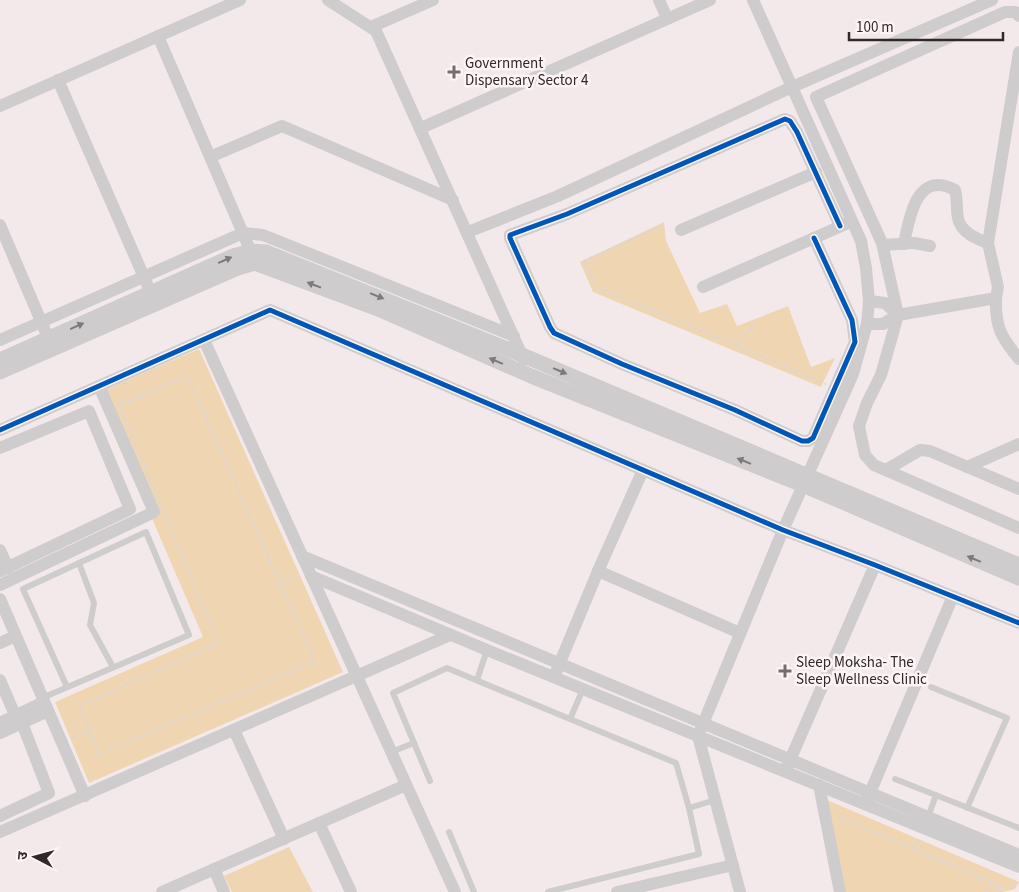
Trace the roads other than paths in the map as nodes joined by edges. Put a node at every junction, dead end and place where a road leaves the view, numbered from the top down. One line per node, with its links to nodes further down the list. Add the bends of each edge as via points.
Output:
1 (240, 0): 12 (street)
2 (328, 0): 11 (street)
3 (433, 0): 8 (street)
4 (659, 0): 10 (street)
5 (710, 0): 10 (street)
6 (753, 0): 15 (street)
7 (992, 0): 15 (street)
8 (420, 3): 11 (street)
9 (1019, 16): 31 (street, via 1015,12 1004,12 816,97)
10 (667, 18): 17 (street)
11 (371, 27): 17 (street, via 376,31)
12 (158, 36): 14 (street); 18 (street)
13 (1019, 52): 30 (street)
14 (58, 80): 16 (street); 34 (street)
15 (792, 87): 20 (street); 23 (street)
16 (0, 106)
17 (421, 128): 21 (street)
18 (210, 157): 21 (street, via 282,126); 27 (street)
19 (816, 172): 22 (street, via 797,132 785,119); 23 (street); 25 (street)
20 (558, 196): 22 (street); 26 (street)
21 (453, 200): 26 (street)
22 (567, 214): 28 (street, via 510,236 554,333 808,442 813,438 855,342 852,320)
23 (846, 224): 28 (street); 38 (street, via 861,241)
24 (0, 225): 40 (street)
25 (681, 230)
26 (468, 232): 42 (street)
27 (243, 233): 33 (street); 34 (street); 42 (street, via 263,234)
28 (814, 238): 35 (street)
29 (904, 244): 30 (street, via 917,198 925,189 936,186 955,190 958,220 971,236); 31 (street); 32 (street)
30 (988, 244): 37 (street, via 998,287)
31 (883, 245): 39 (street)
32 (930, 246)
33 (253, 257): 36 (street, one-way to 33, via 233,256); 45 (street, via 238,268); 46 (street, one-way to 46, via 266,252); 50 (street, one-way to 33)
34 (143, 277): 36 (street); 40 (street)
35 (703, 287)
36 (151, 293): 45 (street, one-way to 36)
37 (996, 298): 39 (street); 47 (street, via 998,328)
38 (869, 301): 39 (street, via 885,303); 41 (street)
39 (898, 315): 41 (street, via 884,324); 57 (street, via 882,375 859,426 865,455 874,465)
40 (41, 322): 43 (street); 45 (street)
41 (867, 324): 58 (street, via 853,374)
42 (514, 336): 46 (street)
43 (0, 340)
44 (204, 340): 51 (street); 56 (street, via 270,310); 66 (street)
45 (51, 344): 48 (street); 49 (street)
46 (522, 354): 50 (street); 58 (street, one-way to 58)
47 (1019, 359)
48 (0, 360)
49 (0, 372)
50 (531, 376): 58 (street, one-way to 50)
51 (99, 386): 52 (street); 61 (street)
52 (0, 430)
53 (1019, 444): 55 (street)
54 (0, 448): 62 (street, via 88,411)
55 (967, 467): 57 (street, via 920,450); 59 (street)
56 (644, 470): 64 (street); 71 (street)
57 (886, 470): 63 (street)
58 (805, 480): 64 (street); 68 (street); 73 (street, one-way to 58)
59 (1013, 481): 60 (street)
60 (1019, 489)
61 (149, 500): 62 (street); 74 (street, via 154,512)
62 (130, 510): 70 (street)
63 (1019, 528)
64 (783, 530): 69 (street); 79 (street)
65 (0, 550): 70 (street)
66 (302, 556): 72 (street); 84 (street)
67 (79, 563): 85 (lane, via 94,603 90,625); 85 (lane, via 146,532 189,635); 90 (lane, via 23,589)
68 (1019, 564)
69 (875, 565): 75 (street); 102 (street)
70 (4, 570)
71 (598, 571): 79 (street); 84 (street)
72 (310, 574): 80 (street); 86 (street)
73 (1019, 578)
74 (0, 585)
75 (952, 596): 77 (street); 109 (street)
76 (0, 599): 78 (street)
77 (1019, 623)
78 (13, 633): 81 (street); 82 (street); 93 (street)
79 (740, 633): 98 (street)
80 (450, 634): 83 (street); 86 (street)
81 (0, 636)
82 (0, 643)
83 (487, 650): 87 (street); 89 (lane)
84 (560, 665): 87 (street); 98 (street)
85 (113, 667): 90 (lane)
86 (356, 676): 97 (street); 101 (street)
87 (554, 677): 92 (street)
88 (0, 680): 94 (street)
89 (477, 680): 95 (lane); 100 (lane, via 447,668 393,693)
90 (67, 687): 93 (lane)
91 (931, 687): 112 (lane, via 1007,718)
92 (583, 689): 95 (lane); 98 (street)
93 (45, 703): 94 (street); 108 (street)
94 (18, 719): 96 (street); 99 (street); 113 (street, via 49,793)
95 (570, 719): 111 (lane, via 676,763)
96 (0, 722)
97 (234, 730): 108 (street); 119 (street)
98 (700, 730): 102 (street); 110 (street)
99 (0, 733)
100 (414, 742): 101 (lane); 104 (lane)
101 (391, 752): 105 (street)
102 (787, 766): 106 (street); 109 (street)
103 (895, 779): 107 (lane)
104 (430, 781)
105 (406, 785): 115 (street); 127 (street)
106 (819, 786): 109 (street); 132 (street)
107 (936, 795): 112 (lane); 114 (lane)
108 (85, 796): 117 (street)
109 (868, 799): 114 (street)
110 (715, 800): 111 (lane); 121 (street)
111 (689, 808): 129 (lane, via 699,854)
112 (967, 808): 116 (lane)
113 (0, 816)
114 (926, 822): 120 (street); 122 (street)
115 (319, 823): 119 (street); 126 (street)
116 (1019, 828)
117 (0, 832)
118 (449, 832): 128 (lane)
119 (284, 839): 123 (street)
120 (1019, 855)
121 (733, 865): 130 (street); 131 (street)
122 (1019, 867)
123 (214, 869): 124 (street); 125 (street)
124 (162, 892)
125 (224, 892)
126 (351, 892)
127 (455, 892)
128 (474, 892)
129 (548, 892)
130 (617, 892)
131 (740, 892)
132 (840, 892)

